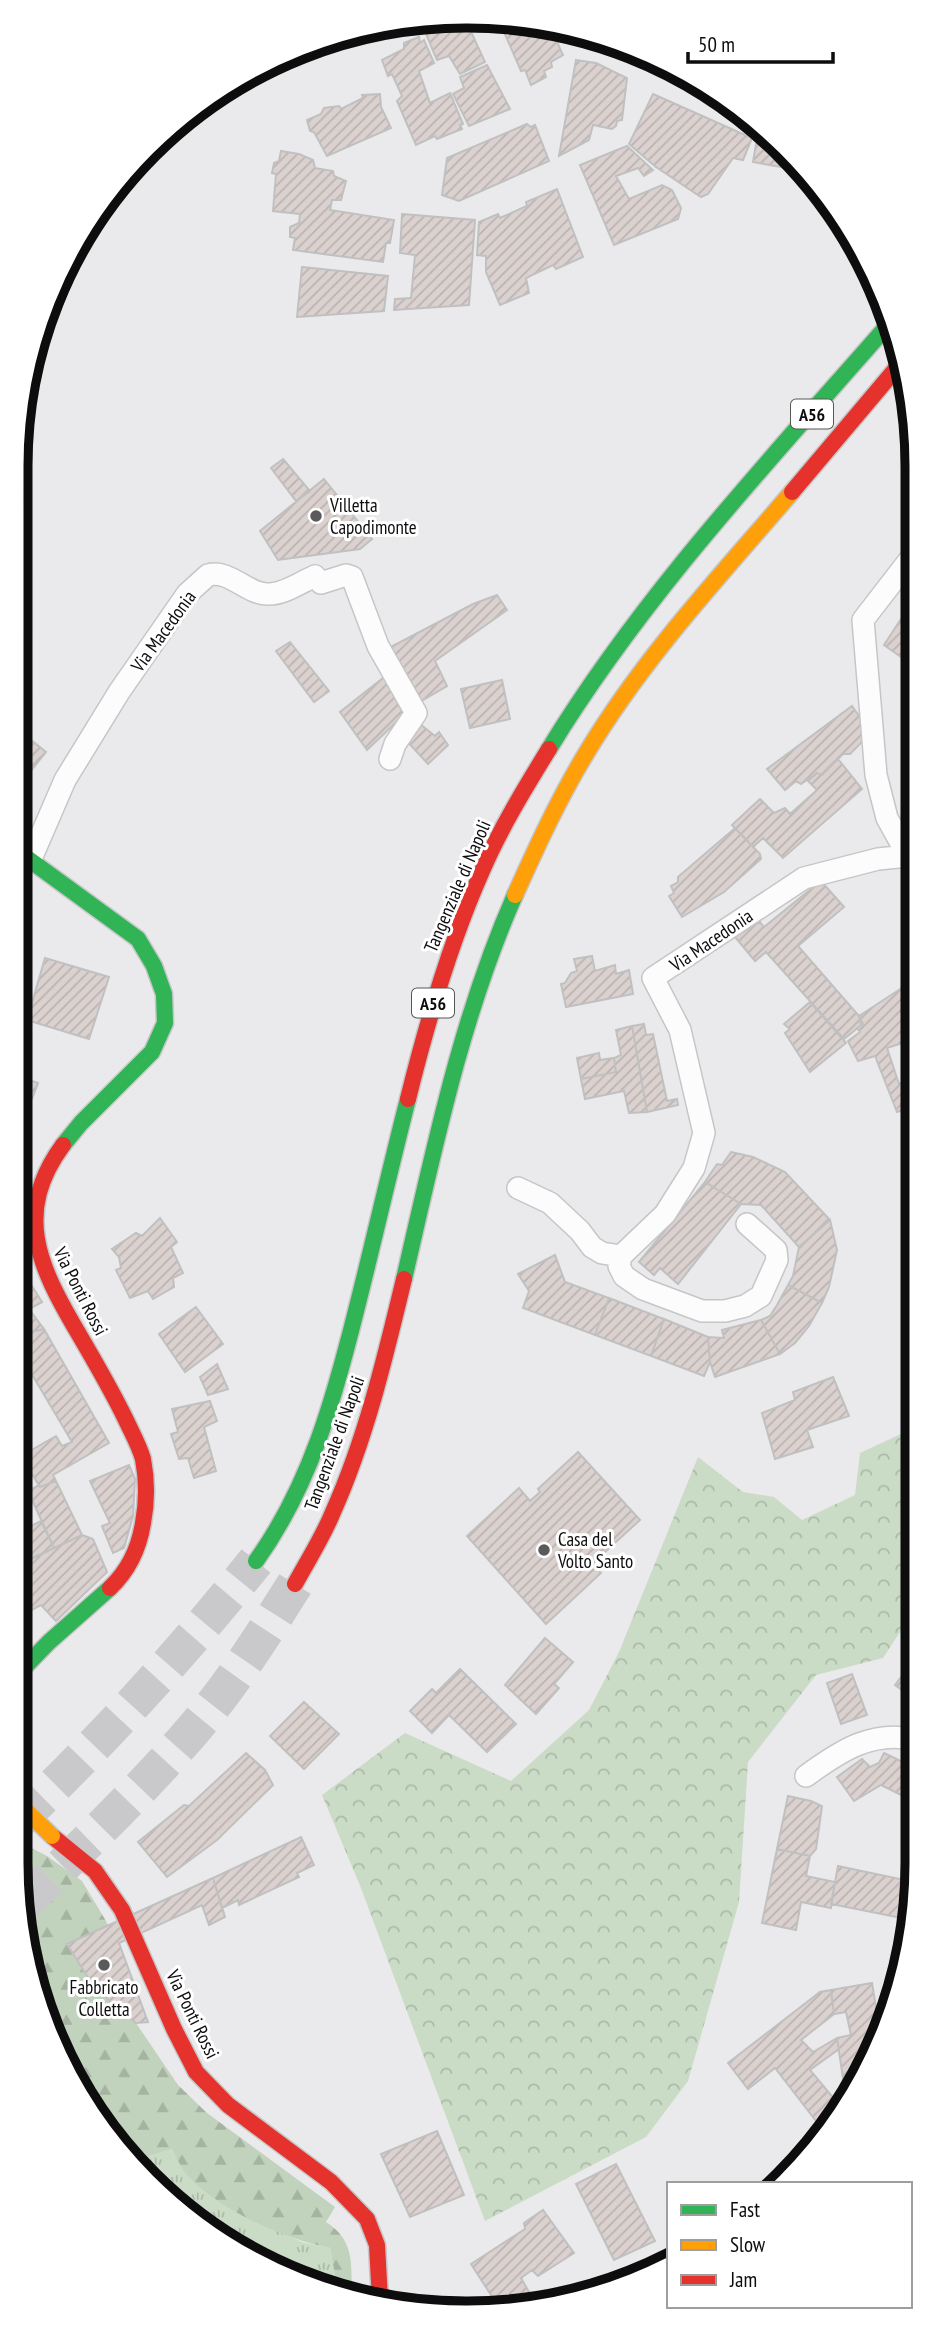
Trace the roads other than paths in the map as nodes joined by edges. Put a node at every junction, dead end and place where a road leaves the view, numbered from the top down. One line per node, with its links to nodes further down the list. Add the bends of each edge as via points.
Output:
1 (883, 330): 12 (main road, Tangenziale di Napoli / A56, via 637,619 589,685 482,870 416,1063 334,1398 292,1507)
2 (894, 371): 13 (main road, Tangenziale di Napoli / A56, via 666,640 587,751 549,818 475,996 363,1431 333,1513)
3 (905, 566): 6 (street, Via Macedonia, via 863,620 876,775 887,818)
4 (390, 758): 5 (street, Via Macedonia, via 416,713 378,646 354,579 346,575 321,583 315,576 279,593 261,594 214,573 187,594 119,692)
5 (28, 847)
6 (905, 847)
7 (905, 857): 11 (street, Via Macedonia, via 878,859 804,878 653,978 680,1030 704,1133 694,1168 665,1214)
8 (28, 860): 14 (main road, Via Ponti Rossi, via 138,939 162,981 166,1009 152,1052 71,1133 46,1172 34,1209 40,1263 119,1406 143,1459 147,1499 144,1527 129,1566)
9 (518, 1188): 11 (street, via 550,1203 592,1247)
10 (747, 1224): 11 (street, via 776,1250 777,1260 761,1296 745,1306 702,1311 643,1289 624,1276)
11 (621, 1256)
12 (256, 1561)
13 (295, 1584)
14 (28, 1662)
15 (905, 1739): 16 (street, via 865,1740)
16 (806, 1776)
17 (28, 1813): 18 (main road, Via Ponti Rossi, bridge, via 95,1871 122,1910 196,2072 228,2105 331,2182 367,2219 377,2245)
18 (380, 2293)

